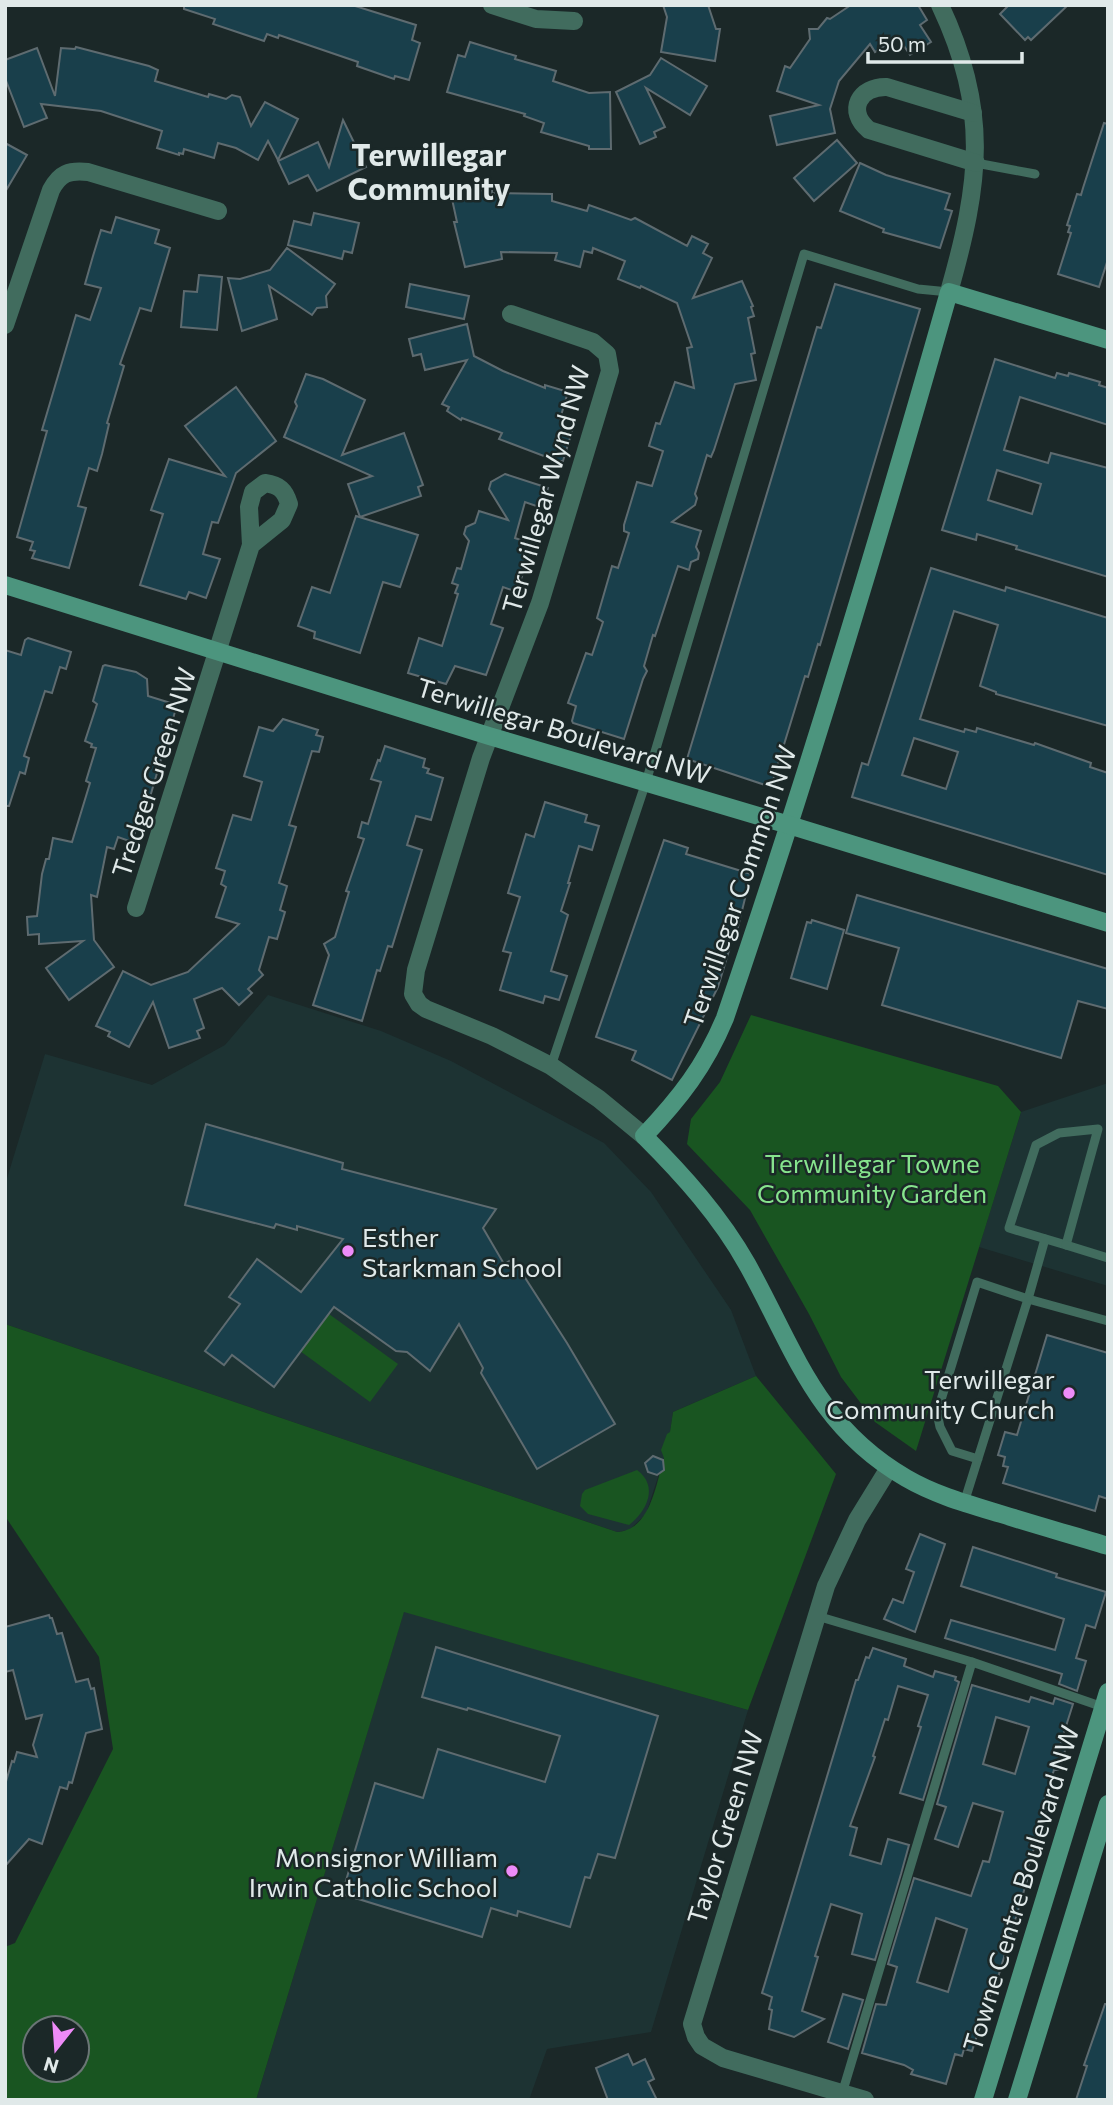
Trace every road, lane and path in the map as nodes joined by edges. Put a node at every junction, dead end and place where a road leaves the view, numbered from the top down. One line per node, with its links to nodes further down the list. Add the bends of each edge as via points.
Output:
1 (492, 5): 3 (street, via 536,19)
2 (940, 5): 4 (street, via 959,50)
3 (574, 21)
4 (973, 113): 5 (street); 5 (street, via 877,86 864,94 856,109 869,130)
5 (976, 163): 6 (lane); 8 (street, via 968,223)
6 (1035, 174)
7 (218, 211): 10 (street, via 88,172 69,171 51,190)
8 (949, 292): 11 (street); 16 (lane, via 918,289 804,254); 17 (street, Terwillegar Common NW)
9 (512, 314): 15 (street, Terwillegar Wynd NW, via 593,342 607,354 610,371 531,631)
10 (5, 326)
11 (1108, 340)
12 (251, 545): 14 (street, Tredger Green NW)
13 (5, 585): 14 (street, Terwillegar Boulevard NW)
14 (219, 651): 15 (street, Terwillegar Boulevard NW); 18 (street, Tredger Green NW)
15 (489, 736): 16 (street, Terwillegar Boulevard NW); 20 (street, Terwillegar Wynd NW, via 416,970 413,994 435,1014)
16 (646, 782): 17 (street, Terwillegar Boulevard NW); 20 (lane)
17 (789, 825): 19 (street, Terwillegar Boulevard NW); 21 (street, Terwillegar Common NW, via 716,1040 685,1091)
18 (136, 908)
19 (1108, 923)
20 (551, 1066): 21 (street)
21 (644, 1136): 28 (street, via 688,1181 736,1246 826,1409 854,1441)
22 (1045, 1239): 23 (lane); 23 (lane, via 1009,1228 1036,1145 1059,1133 1098,1129); 25 (lane)
23 (1066, 1245): 24 (lane)
24 (1108, 1258)
25 (1028, 1299): 26 (lane); 27 (lane); 27 (lane, via 977,1282 937,1413 952,1451)
26 (1108, 1321)
27 (978, 1459): 29 (lane)
28 (889, 1468): 29 (street); 31 (street, Taylor Green NW, via 845,1544)
29 (964, 1503): 30 (street)
30 (1108, 1546)
31 (817, 1616): 32 (lane); 35 (street, Taylor Green NW, via 692,2024 702,2046 713,2053)
32 (972, 1662): 33 (lane); 35 (lane)
33 (1105, 1699): 37 (street, Towne Centre Boulevard NW)
34 (1108, 1804): 38 (street)
35 (842, 2096): 36 (street, Taylor Green NW)
36 (865, 2100)
37 (983, 2100)
38 (1017, 2100)

